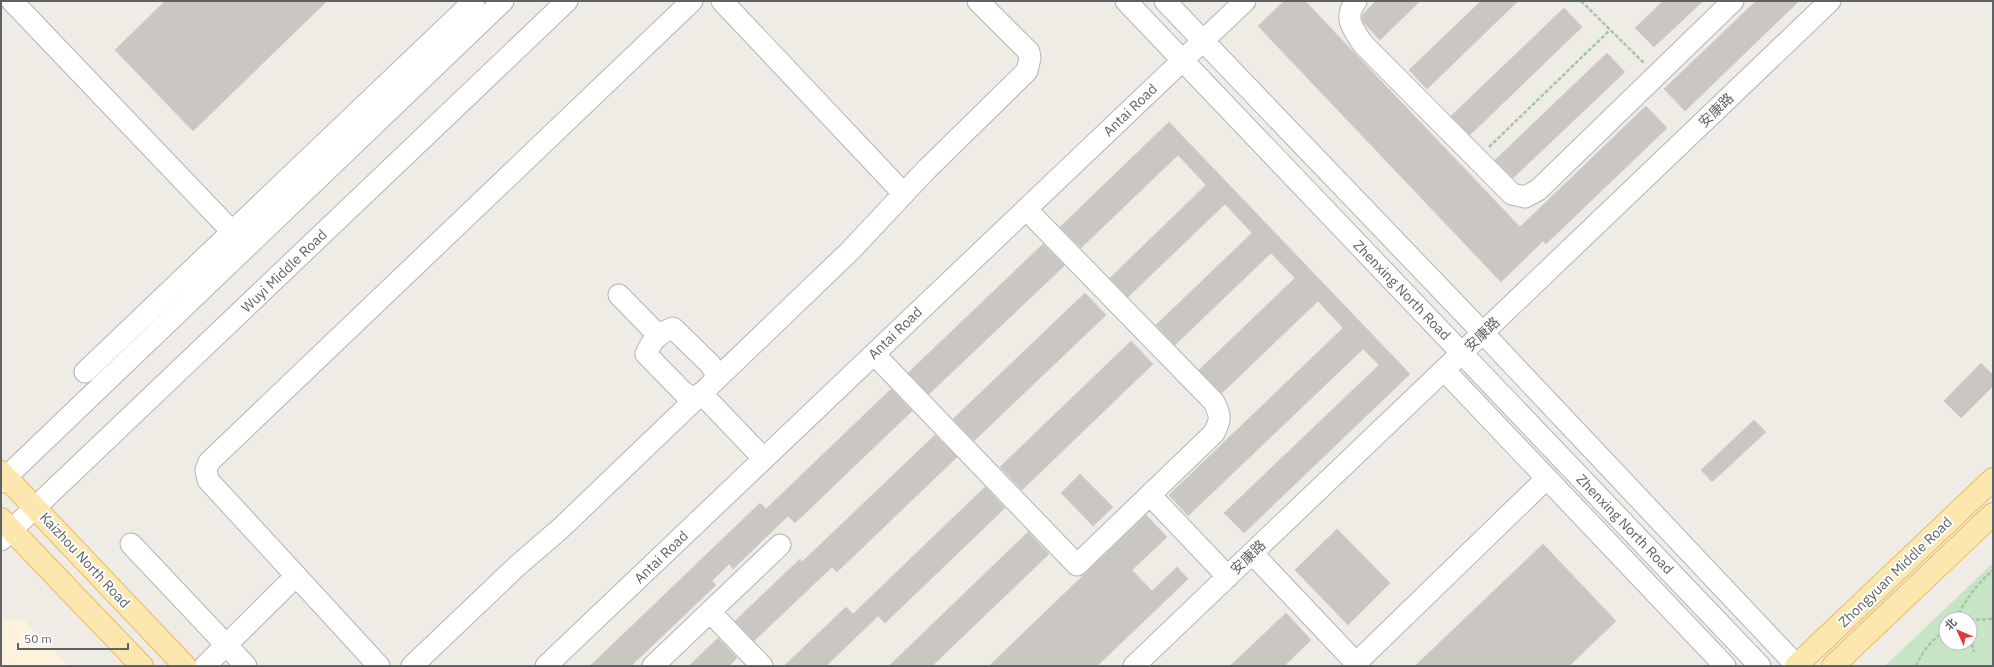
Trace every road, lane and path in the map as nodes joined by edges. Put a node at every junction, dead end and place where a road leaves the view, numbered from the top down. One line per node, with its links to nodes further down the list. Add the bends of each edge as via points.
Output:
1 (12, 1): 22 (street)
2 (474, 1): 22 (street)
3 (503, 1): 22 (street)
4 (567, 1): 37 (street, Wuyi Middle Road)
5 (692, 1): 44 (street, via 209,462 206,470 208,480)
6 (722, 1): 20 (street)
7 (978, 1): 20 (street, via 1029,52 1027,71)
8 (1126, 1): 17 (street, Zhenxing North Road)
9 (1165, 1): 16 (street, Zhenxing North Road)
10 (1245, 1): 16 (street, Antai Road)
11 (1356, 1): 19 (street, via 1350,9 1350,19 1363,44)
12 (1581, 1): 15 (path)
13 (1733, 1): 18 (street)
14 (1830, 1): 24 (street, 安康路)
15 (1610, 30): 18 (path); 19 (path)
16 (1203, 41): 17 (street, Antai Road); 24 (street, Zhenxing North Road)
17 (1182, 60): 21 (street, Antai Road); 26 (street, Zhenxing North Road)
18 (1656, 76): 19 (street, via 1538,190 1525,197 1512,194)
19 (1477, 159)
20 (904, 194): 30 (street, via 850,251)
21 (1026, 209): 27 (street, Antai Road); 36 (street, via 1214,402 1220,414 1220,421 1214,433)
22 (239, 239): 29 (street); 33 (street)
23 (619, 295): 25 (street)
24 (1483, 333): 26 (street, 安康路); 65 (street, Zhenxing North Road)
25 (658, 335): 30 (street, via 673,328 710,364); 31 (street, via 646,354 684,393)
26 (1462, 353): 28 (street, 安康路); 64 (street, Zhenxing North Road)
27 (874, 354): 32 (street, Antai Road); 36 (street, via 1077,565)
28 (1444, 370): 34 (street); 42 (street, 安康路)
29 (85, 372)
30 (718, 377): 31 (street)
31 (698, 396): 32 (street); 58 (street)
32 (764, 459): 59 (street, Antai Road)
33 (3, 477): 37 (main road, Kaizhou North Road)
34 (1547, 478): 52 (street); 63 (street)
35 (1993, 479): 65 (main road, Zhongyuan Middle Road)
36 (1150, 495): 45 (street)
37 (35, 508): 39 (street, Wuyi Middle Road); 54 (main road, Kaizhou North Road)
38 (1993, 514): 66 (main road, Zhongyuan Middle Road)
39 (5, 530): 53 (main road)
40 (131, 544): 51 (street)
41 (780, 545): 47 (street)
42 (1252, 553): 45 (street, 安康路); 52 (street)
43 (1993, 570): 46 (path, via 1983,579)
44 (296, 576): 51 (street); 57 (street)
45 (1228, 577): 62 (street, 安康路)
46 (1960, 611)
47 (710, 612): 60 (street); 61 (street)
48 (1993, 619): 49 (path)
49 (1978, 620)
50 (1938, 635): 67 (path, via 1921,655)
51 (226, 645): 55 (street); 56 (street)
52 (1354, 664)
53 (142, 666)
54 (185, 666)
55 (205, 666)
56 (246, 666)
57 (379, 666)
58 (412, 666)
59 (546, 666)
60 (652, 666)
61 (762, 666)
62 (1134, 666)
63 (1725, 666)
64 (1760, 666)
65 (1797, 666)
66 (1833, 666)
67 (1916, 666)

